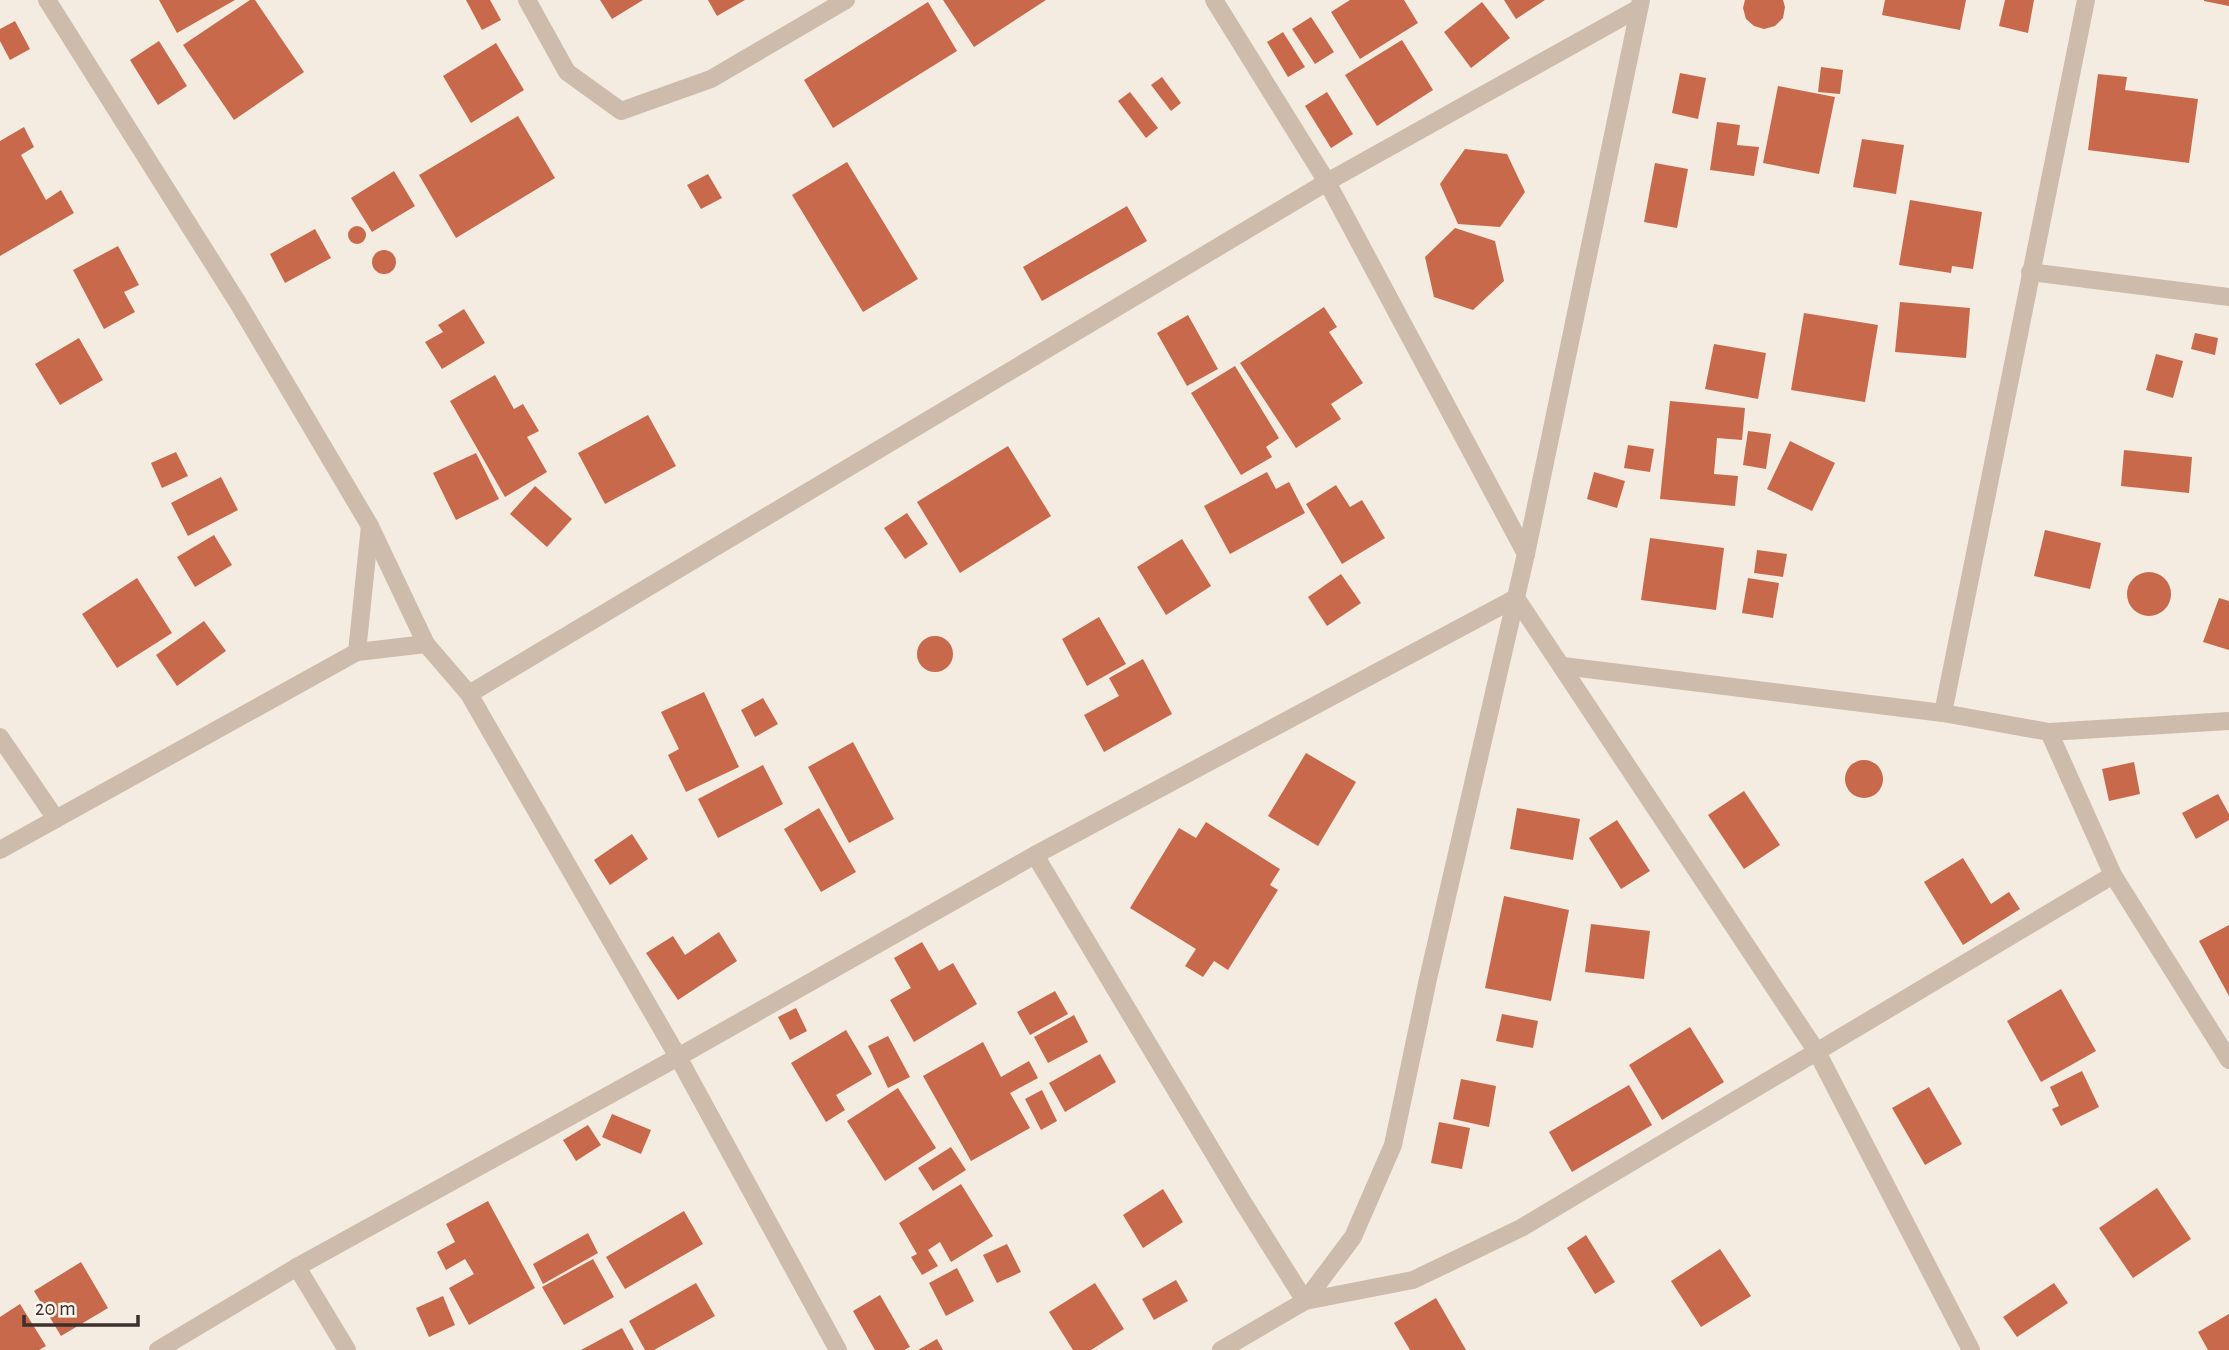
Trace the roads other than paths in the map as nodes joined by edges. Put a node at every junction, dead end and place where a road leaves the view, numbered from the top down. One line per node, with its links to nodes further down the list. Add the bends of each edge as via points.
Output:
1 (47, 0): 10 (street, via 238,303)
2 (527, 0): 3 (street, via 567,72 621,111 711,79)
3 (846, 0)
4 (1214, 0): 7 (street)
5 (2086, 0): 8 (street)
6 (1640, 4): 7 (street); 11 (street)
7 (1327, 182): 11 (street); 16 (street)
8 (2030, 272): 9 (street); 17 (street)
9 (2229, 298)
10 (370, 526): 13 (street); 14 (street)
11 (1526, 554): 12 (street)
12 (1516, 598): 15 (street); 23 (street); 29 (street, via 1393,1145 1353,1237)
13 (426, 644): 14 (street); 16 (street)
14 (357, 652): 21 (street)
15 (1563, 666): 17 (street); 25 (street)
16 (469, 694): 26 (street)
17 (1943, 713): 19 (street)
18 (2229, 721): 19 (street)
19 (2049, 732): 24 (street)
20 (0, 737): 21 (street)
21 (56, 820): 22 (street)
22 (0, 850)
23 (1035, 855): 26 (street); 29 (street)
24 (2113, 875): 25 (street); 27 (street)
25 (1817, 1052): 29 (street, via 1521,1228 1413,1280); 34 (street)
26 (678, 1057): 28 (street); 32 (street)
27 (2229, 1060)
28 (297, 1267): 30 (street); 31 (street)
29 (1305, 1301): 33 (street)
30 (158, 1350)
31 (347, 1350)
32 (838, 1350)
33 (1221, 1350)
34 (1971, 1350)

